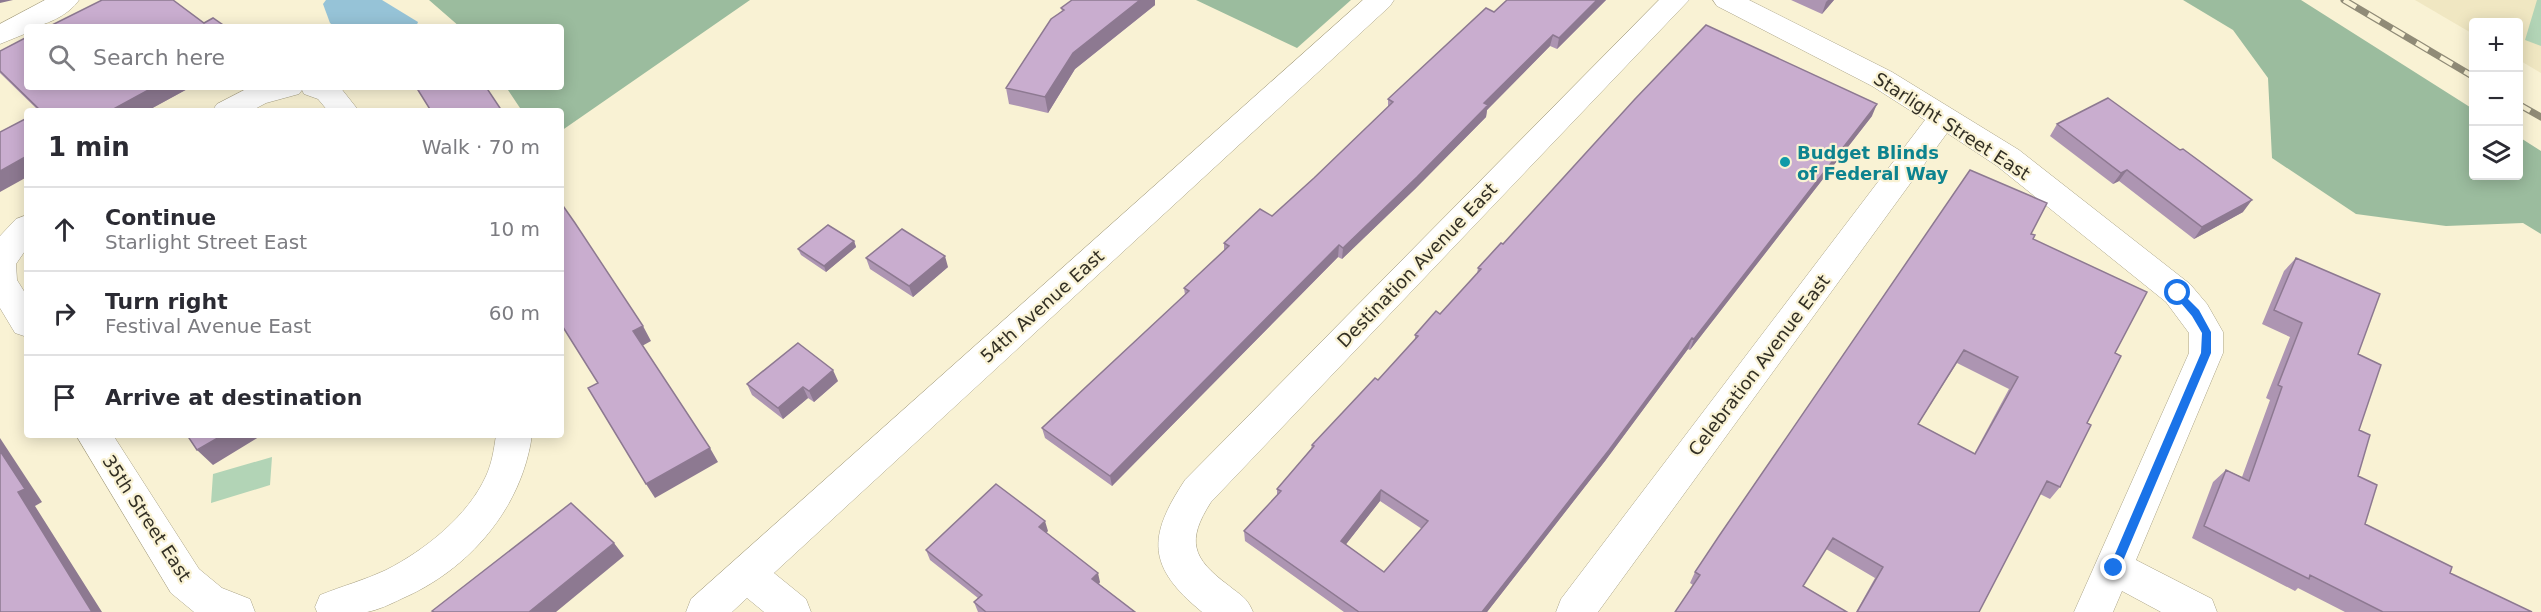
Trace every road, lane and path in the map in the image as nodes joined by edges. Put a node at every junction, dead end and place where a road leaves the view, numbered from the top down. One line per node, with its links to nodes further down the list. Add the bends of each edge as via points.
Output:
1 (65, 0): 5 (street)
2 (1380, 0): 16 (street, 54th Avenue East)
3 (1676, 0): 21 (street, Destination Avenue East, via 1197,492 1183,511 1178,525 1178,557 1200,589)
4 (1727, 0): 10 (street, Starlight Street East, via 1882,79)
5 (0, 35)
6 (270, 90): 8 (street)
7 (322, 90): 9 (street)
8 (233, 108)
9 (341, 108)
10 (1943, 117): 15 (street, Starlight Street East, via 2008,158 2178,293 2206,332 2206,353); 22 (street, Celebration Avenue East)
11 (8, 251): 12 (street, via 1,281)
12 (24, 319)
13 (96, 438): 18 (street, 35th Street East, via 185,581 208,600)
14 (514, 438): 17 (street, via 509,468 500,491 478,521 443,552 399,581)
15 (2114, 568): 23 (street); 24 (street)
16 (747, 573): 19 (street, 54th Avenue East); 20 (street)
17 (326, 610)
18 (236, 612)
19 (705, 612)
20 (792, 612)
21 (1234, 612)
22 (1575, 612)
23 (2093, 612)
24 (2198, 612)

